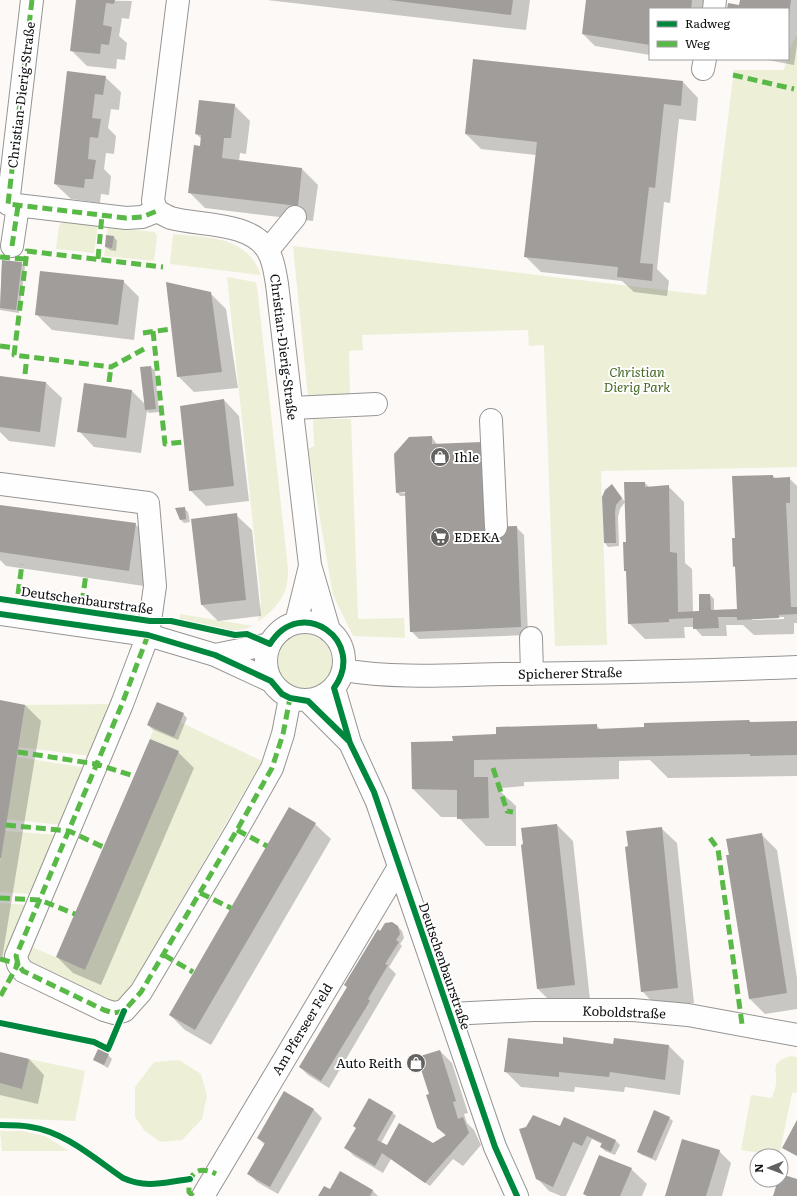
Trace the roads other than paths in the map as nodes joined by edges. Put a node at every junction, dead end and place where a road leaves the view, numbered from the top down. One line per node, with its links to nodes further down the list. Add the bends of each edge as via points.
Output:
1 (32, 0): 3 (street, Christian-Dierig-Straße, via 8,204)
2 (178, 0): 4 (street, via 153,201)
3 (18, 206): 4 (street, via 126,218 142,217); 6 (street)
4 (157, 211): 7 (street, via 170,218 243,231)
5 (295, 217): 7 (street)
6 (12, 246)
7 (268, 250): 9 (street, Christian-Dierig-Straße, via 277,284)
8 (376, 404): 9 (street)
9 (292, 408): 13 (street, Christian-Dierig-Straße)
10 (491, 420): 12 (street)
11 (0, 484): 17 (street, via 148,503 155,586)
12 (496, 527)
13 (310, 565): 15 (street, Christian-Dierig-Straße); 16 (street, Christian-Dierig-Straße)
14 (0, 614): 17 (street, Deutschenbaurstraße)
15 (296, 623): 16 (street, via 308,622); 19 (street, Deutschenbaurstraße, via 281,630)
16 (329, 630): 23 (street, Deutschenbaurstraße, via 338,639 344,655)
17 (148, 635): 20 (street, Deutschenbaurstraße); 25 (street, Deutschenbaurstraße, via 122,704 16,956 23,971 104,1010 124,1010 141,992 272,768 283,734)
18 (531, 638): 22 (street)
19 (270, 644): 20 (street, Deutschenbaurstraße); 24 (street, Deutschenbaurstraße, via 266,665)
20 (215, 655): 24 (street, Deutschenbaurstraße)
21 (797, 667): 22 (street, Spicherer Straße)
22 (532, 674): 23 (street, Spicherer Straße, via 377,675)
23 (339, 679): 25 (street, via 323,696); 26 (street, Deutschenbaurstraße)
24 (271, 681): 25 (street, Deutschenbaurstraße, via 282,694)
25 (299, 699): 26 (street, Deutschenbaurstraße)
26 (350, 743): 27 (street, Deutschenbaurstraße, via 374,792)
27 (399, 867): 28 (street, Deutschenbaurstraße); 30 (street, Am Pferseer Feld)
28 (450, 1014): 29 (street, Koboldstraße, via 533,1010 633,1010 688,1015); 31 (street, Deutschenbaurstraße, via 495,1147)
29 (797, 1035)
30 (207, 1195)
31 (517, 1196)

